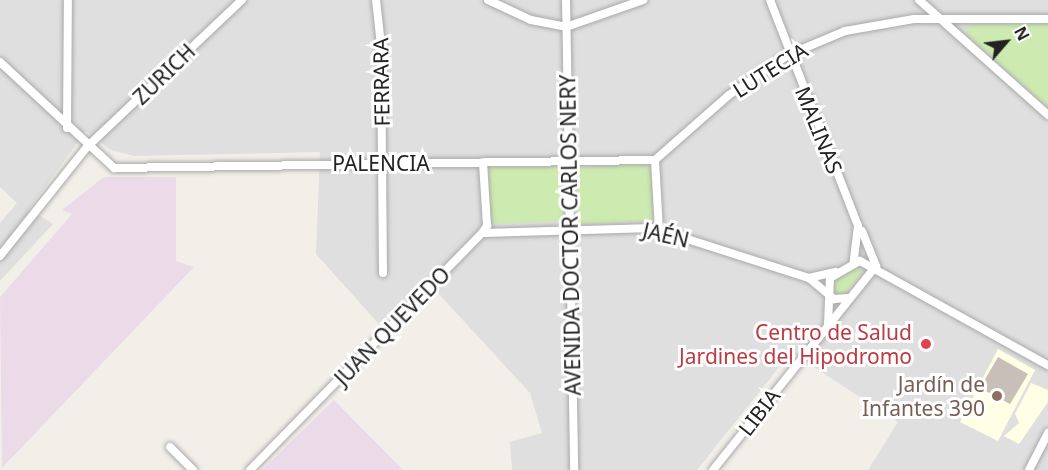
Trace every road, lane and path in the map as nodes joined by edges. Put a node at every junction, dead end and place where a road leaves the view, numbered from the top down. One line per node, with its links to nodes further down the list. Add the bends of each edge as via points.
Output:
1 (68, 0): 15 (street)
2 (242, 0): 16 (street, ZURICH)
3 (376, 0): 20 (street, FERRARA)
4 (488, 0): 11 (street, via 531,20)
5 (566, 0): 11 (street, AVENIDA DOCTOR CARLOS NERY)
6 (643, 0): 11 (street)
7 (770, 0): 12 (street, MALINAS)
8 (919, 0): 9 (street)
9 (940, 19): 10 (street, LUTECIA); 12 (street, LUTECIA, via 846,32); 14 (street)
10 (1048, 19)
11 (566, 27): 18 (street, AVENIDA DOCTOR CARLOS NERY)
12 (788, 55): 17 (street, LUTECIA, via 729,95); 21 (street, MALINAS)
13 (0, 62): 15 (street)
14 (1048, 115)
15 (67, 128): 16 (street)
16 (87, 147): 20 (street, PALENCIA, via 107,166); 25 (street, ZURICH)
17 (655, 160): 18 (street, PALENCIA); 23 (street)
18 (568, 161): 19 (street, PALENCIA); 22 (street, AVENIDA DOCTOR CARLOS NERY)
19 (483, 162): 20 (street, PALENCIA); 24 (street, via 487,226)
20 (383, 163): 29 (street, FERRARA)
21 (858, 226): 26 (street, MALINAS); 27 (street, MALINAS)
22 (569, 229): 23 (street, JAÉN); 24 (street, JAÉN); 39 (street, AVENIDA DOCTOR CARLOS NERY)
23 (659, 230): 30 (street, JAÉN)
24 (482, 233): 38 (street, JUAN QUEVEDO)
25 (0, 256)
26 (854, 261): 27 (street); 28 (street)
27 (876, 266): 32 (street, LIBIA); 34 (street)
28 (836, 272): 30 (street); 31 (street)
29 (383, 273)
30 (809, 278): 31 (street, JAÉN)
31 (827, 295): 32 (street); 33 (street)
32 (849, 298): 33 (street, LIBIA)
33 (828, 325): 40 (street, LIBIA)
34 (1048, 365)
35 (1048, 433): 41 (street)
36 (170, 447): 37 (street)
37 (194, 470)
38 (250, 470)
39 (574, 470)
40 (713, 470)
41 (1029, 470)

